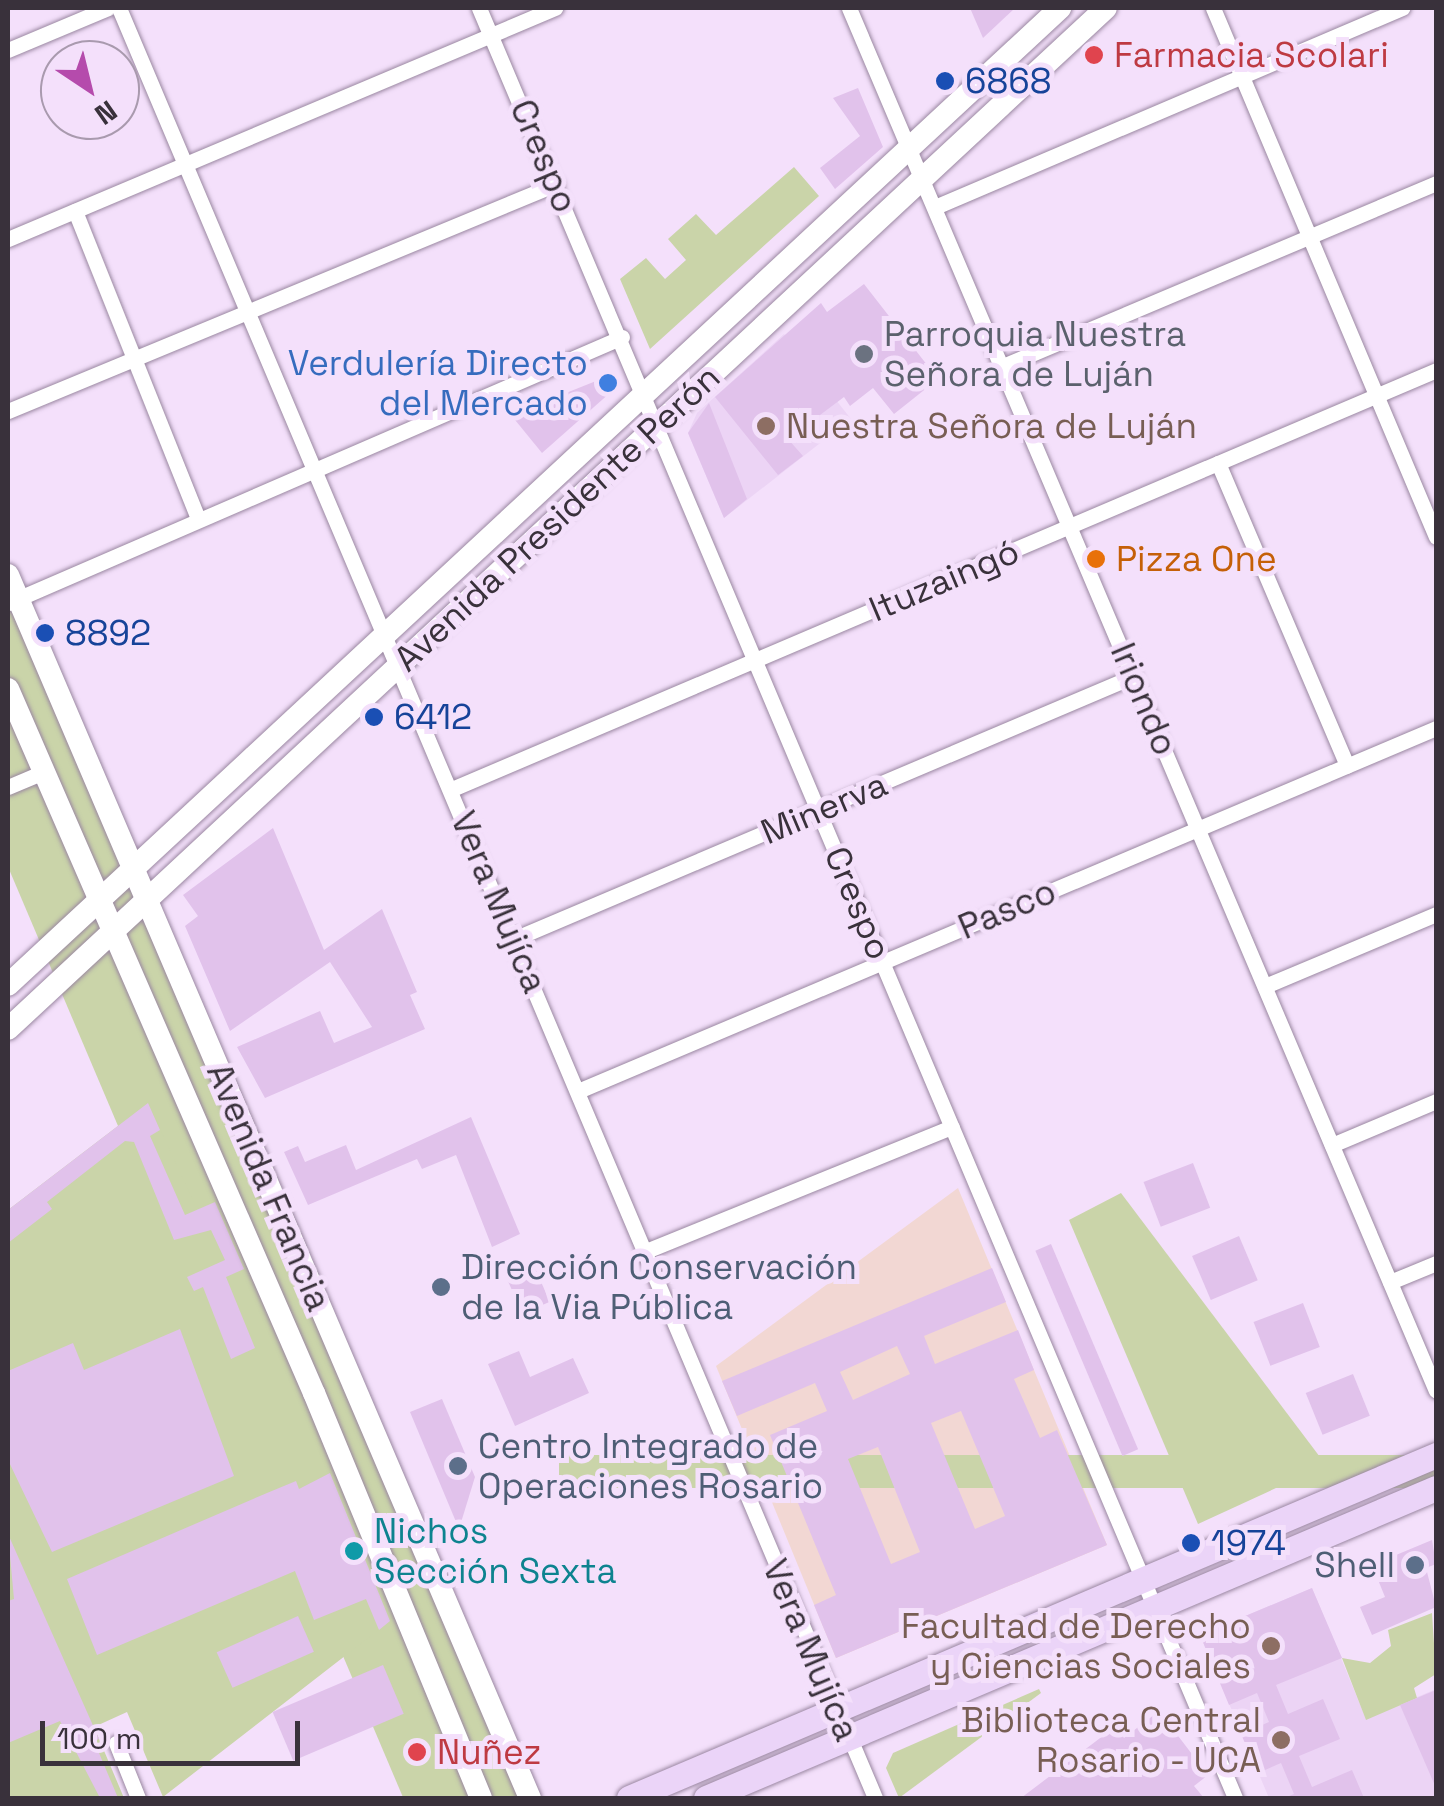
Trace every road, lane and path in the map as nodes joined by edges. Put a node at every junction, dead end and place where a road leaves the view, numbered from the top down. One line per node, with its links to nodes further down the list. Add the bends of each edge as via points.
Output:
1 (108, 8): 11 (street)
2 (119, 8): 14 (street, Vera Mujíca)
3 (479, 8): 10 (street, Crespo)
4 (555, 8): 10 (street)
5 (849, 8): 13 (street, Iriondo)
6 (1060, 8): 13 (main road, Avenida Presidente Perón)
7 (1106, 8): 15 (main road, Avenida Presidente Perón)
8 (1213, 8): 12 (street)
9 (1402, 8): 12 (street)
10 (491, 35): 14 (street); 17 (street, Crespo)
11 (8, 50)
12 (1242, 75): 18 (street); 20 (street)
13 (910, 148): 15 (street, Iriondo); 27 (main road, Avenida Presidente Perón)
14 (185, 164): 19 (street); 22 (street, Vera Mujíca)
15 (922, 178): 18 (street, Iriondo); 30 (main road, Avenida Presidente Perón)
16 (1436, 183): 20 (street)
17 (556, 184): 22 (street); 23 (street, Crespo)
18 (935, 207): 25 (street, Iriondo)
19 (75, 210): 21 (street); 24 (street)
20 (1310, 236): 25 (street); 28 (street)
21 (8, 239)
22 (247, 310): 24 (street); 32 (street, Vera Mujíca)
23 (622, 337): 27 (street, Crespo); 32 (street)
24 (134, 358): 29 (street); 33 (street)
25 (1003, 366): 34 (street, Iriondo)
26 (1436, 370): 28 (street, Ituzaingó)
27 (646, 392): 30 (street, Crespo); 38 (main road, Avenida Presidente Perón)
28 (1377, 395): 31 (street, Ituzaingó); 35 (street)
29 (8, 411)
30 (659, 423): 39 (street, Crespo); 40 (main road, Avenida Presidente Perón)
31 (1218, 463): 34 (street, Ituzaingó); 44 (street)
32 (314, 468): 33 (street); 38 (street, Vera Mujíca)
33 (198, 519): 37 (street)
34 (1070, 526): 39 (street, Ituzaingó); 41 (street, Iriondo)
35 (1436, 536)
36 (8, 575): 37 (main road, Avenida Francia)
37 (13, 601): 50 (main road, Avenida Francia)
38 (386, 634): 40 (street, Vera Mujíca); 50 (main road, Avenida Presidente Perón)
39 (758, 659): 47 (street, Ituzaingó); 48 (street, Crespo)
40 (399, 664): 47 (street, Vera Mujíca); 51 (main road, Avenida Presidente Perón)
41 (1134, 676): 48 (street, Minerva); 49 (street, Iriondo)
42 (8, 690): 45 (main road, Avenida Francia)
43 (1436, 728): 44 (street, Pasco)
44 (1347, 766): 49 (street, Pasco)
45 (42, 772): 46 (street); 52 (main road, Avenida Francia)
46 (8, 787)
47 (452, 789): 55 (street, Vera Mujíca)
48 (820, 810): 55 (street, Minerva); 56 (street, Crespo)
49 (1198, 829): 56 (street, Pasco); 58 (street, Iriondo)
50 (133, 870): 51 (main road, Avenida Francia); 52 (main road, Avenida Presidente Perón)
51 (146, 900): 54 (main road, Avenida Presidente Perón); 60 (main road, Avenida Francia)
52 (97, 903): 54 (main road, Avenida Francia); 57 (main road, Avenida Presidente Perón)
53 (1436, 914): 58 (street)
54 (110, 933): 59 (main road, Avenida Presidente Perón); 61 (main road, Avenida Francia)
55 (514, 939): 62 (street, Vera Mujíca)
56 (883, 962): 62 (street, Pasco); 64 (street, Crespo)
57 (9, 982)
58 (1265, 986): 65 (street, Iriondo)
59 (8, 1029)
60 (218, 1069): 61 (main road, via 199,1088); 69 (main road, Avenida Francia)
61 (179, 1083): 71 (main road, Avenida Francia)
62 (578, 1091): 66 (street, Vera Mujíca)
63 (1436, 1101): 65 (street)
64 (952, 1127): 66 (street); 74 (street, Crespo)
65 (1332, 1145): 68 (street, Iriondo)
66 (646, 1251): 76 (street, Vera Mujíca)
67 (1436, 1262): 68 (street)
68 (1390, 1282): 70 (street, Iriondo)
69 (354, 1385): 71 (main road); 81 (main road, Avenida Francia)
70 (1436, 1391)
71 (314, 1393): 80 (main road, Avenida Francia)
72 (1436, 1455): 74 (main road)
73 (1436, 1488): 75 (main road)
74 (1147, 1578): 75 (street, Crespo); 76 (main road)
75 (1159, 1606): 77 (main road); 85 (street, Crespo)
76 (836, 1710): 77 (street, Vera Mujíca); 82 (main road)
77 (848, 1738): 83 (main road); 84 (street, Vera Mujíca)
78 (116, 1743): 79 (street)
79 (138, 1798)
80 (481, 1798)
81 (530, 1798)
82 (629, 1798)
83 (706, 1798)
84 (875, 1798)
85 (1235, 1798)

